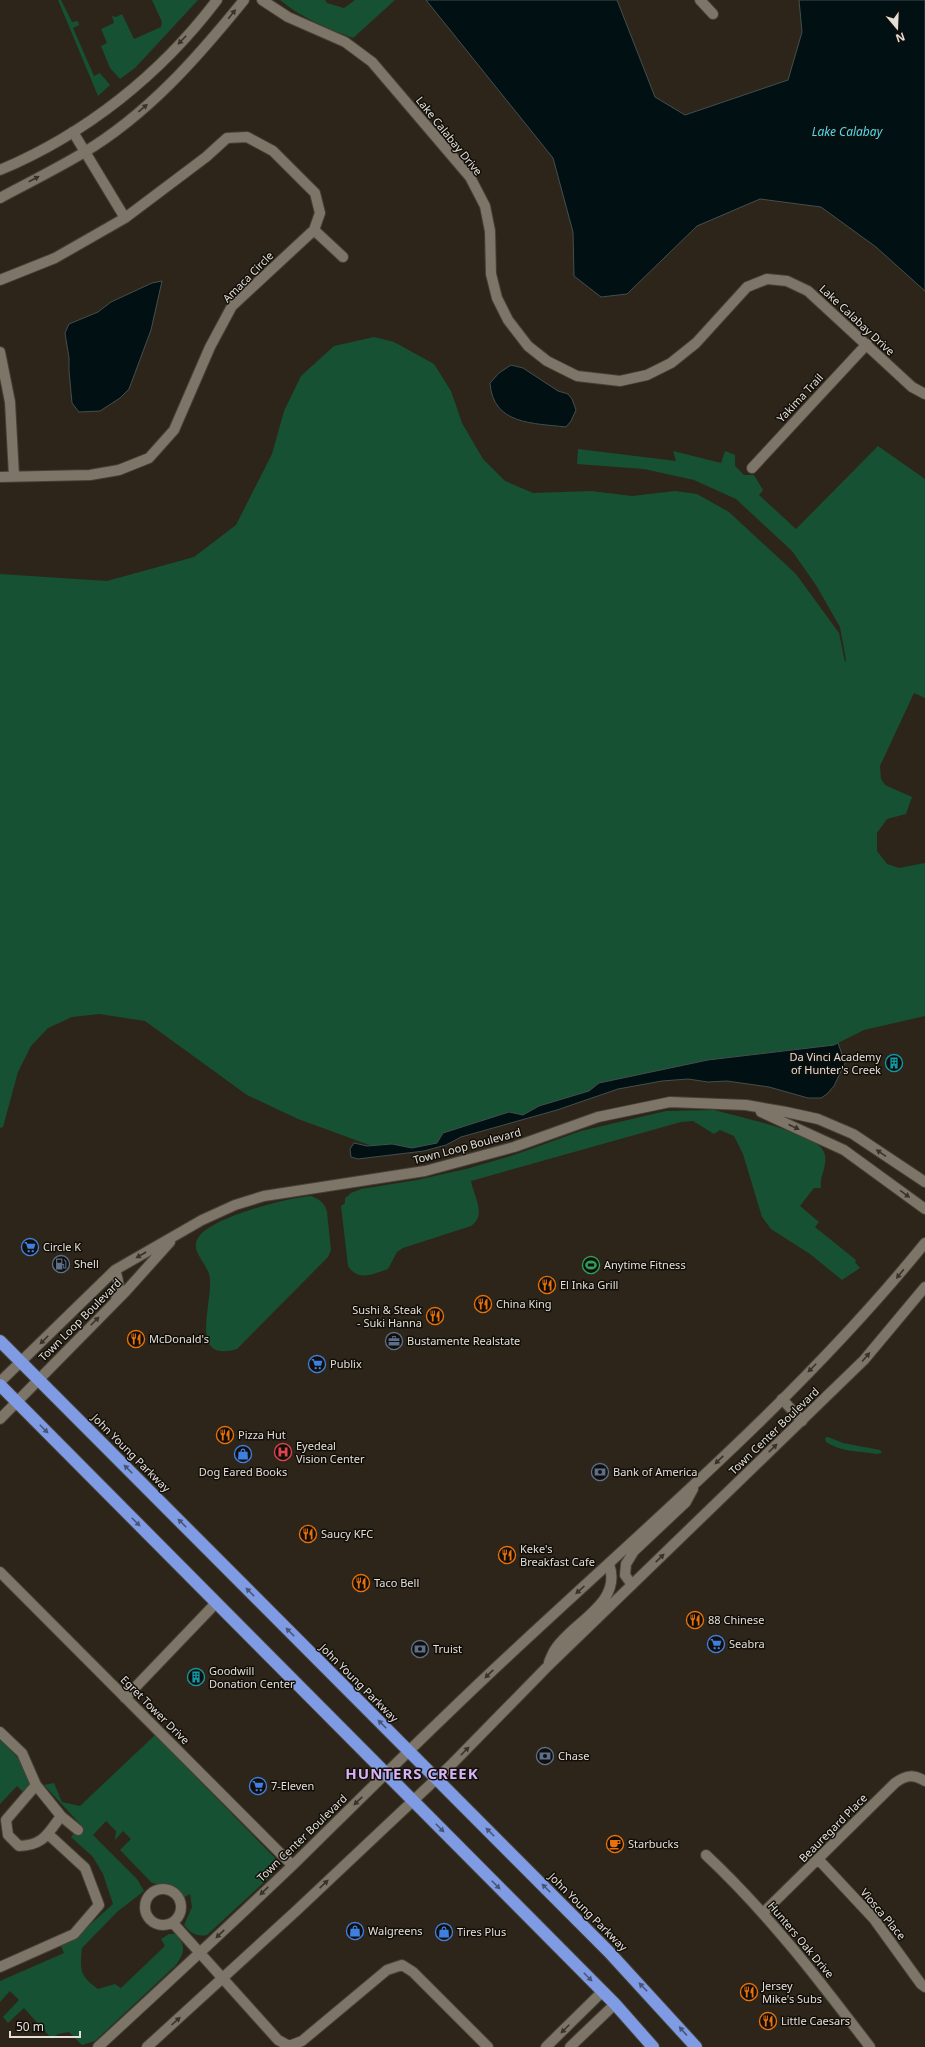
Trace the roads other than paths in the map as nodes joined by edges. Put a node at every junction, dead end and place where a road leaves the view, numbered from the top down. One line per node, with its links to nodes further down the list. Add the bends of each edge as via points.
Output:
1 (217, 0): 6 (street, one-way to 6, via 151,72 114,105)
2 (244, 0): 7 (street, one-way to 2, via 126,123 166,89 204,49)
3 (262, 0): 14 (street, Lake Calabay Drive, via 288,17 345,42 372,62 470,177 484,206 490,231 491,274 497,298 508,320 528,346 547,361 576,376 620,381 647,375 671,363 696,343 747,287 767,279 787,280 808,291)
4 (700, 0): 5 (street)
5 (713, 14)
6 (73, 132): 7 (street); 8 (street)
7 (84, 152): 9 (street, one-way to 7); 10 (street)
8 (0, 170)
9 (0, 198)
10 (125, 218): 11 (street, via 227,138 247,137 274,152 315,193 320,213); 13 (street, via 55,258)
11 (314, 230): 12 (street); 18 (street, Amaca Circle, via 232,306 210,347 174,430 149,458 120,470 90,475)
12 (343, 257)
13 (0, 280)
14 (867, 344): 16 (street, Lake Calabay Drive, via 912,387); 17 (street, Yakima Trail)
15 (0, 352): 18 (street, via 10,402)
16 (925, 394)
17 (752, 468)
18 (14, 476): 19 (street, Amaca Circle)
19 (0, 477)
20 (746, 1106): 21 (street, Town Loop Boulevard, one-way to 20, via 853,1134 818,1119); 22 (street, Town Loop Boulevard, one-way to 22, via 844,1150); 23 (street, Town Loop Boulevard, via 670,1102 598,1117 514,1147 425,1171 264,1196 202,1220)
21 (925, 1182)
22 (925, 1209)
23 (175, 1236): 25 (street, Town Loop Boulevard, one-way to 25); 27 (street, Town Loop Boulevard)
24 (925, 1243): 32 (street, Town Center Boulevard, one-way to 32, via 860,1320)
25 (115, 1270): 27 (street, via 120,1289); 29 (street, Town Loop Boulevard, one-way to 29)
26 (925, 1287): 35 (street, Town Center Boulevard, one-way to 26, via 864,1360)
27 (115, 1302): 30 (street, Town Loop Boulevard, one-way to 27)
28 (0, 1341): 29 (highway, John Young Parkway)
29 (21, 1362): 30 (highway, John Young Parkway); 31 (street, Town Loop Boulevard)
30 (38, 1379): 33 (street, Town Loop Boulevard); 44 (highway, John Young Parkway, one-way to 30)
31 (0, 1384): 33 (highway)
32 (782, 1399): 35 (street); 36 (street, Town Center Boulevard, one-way to 36)
33 (17, 1402): 34 (street, Town Loop Boulevard); 40 (highway, one-way to 40)
34 (0, 1419)
35 (802, 1421): 39 (street, Town Center Boulevard, one-way to 35)
36 (701, 1477): 37 (street, Town Center Boulevard); 39 (street, Town Center Boulevard, via 686,1502 634,1552 626,1564 625,1575)
37 (609, 1564): 41 (street, Town Center Boulevard, via 613,1575 611,1588 603,1602 556,1648); 44 (street, Town Center Boulevard, one-way to 44)
38 (0, 1572): 42 (street, Egret Tower Drive)
39 (632, 1585): 41 (street, Town Center Boulevard)
40 (216, 1603): 42 (street); 45 (highway)
41 (546, 1668): 46 (street, Town Center Boulevard, one-way to 41)
42 (125, 1698): 55 (street, Egret Tower Drive)
43 (0, 1732): 48 (street, via 22,1753)
44 (409, 1751): 45 (street, Town Center Boulevard); 46 (highway, John Young Parkway)
45 (386, 1774): 49 (highway); 55 (street, Town Center Boulevard, one-way to 55)
46 (436, 1778): 49 (street, Town Center Boulevard); 70 (highway, John Young Parkway, one-way to 46, via 609,1952)
47 (925, 1780): 54 (street, Beauregard Place, via 916,1776 902,1778)
48 (36, 1785): 50 (street); 52 (street, via 6,1820 8,1835 19,1846 26,1846 34,1845)
49 (413, 1801): 60 (street, Town Center Boulevard, one-way to 49); 62 (highway, one-way to 62)
50 (61, 1816): 51 (street); 52 (street)
51 (78, 1830)
52 (48, 1834): 59 (street, via 85,1868 99,1905 74,1934)
53 (706, 1855): 56 (street, Hunters Oak Drive)
54 (818, 1859): 56 (street, Beauregard Place); 61 (street, Viosca Place, via 874,1919)
55 (292, 1865): 58 (street, Town Center Boulevard, one-way to 58)
56 (763, 1913): 71 (street, Hunters Oak Drive, via 804,1961)
57 (173, 1922): 58 (street)
58 (200, 1953): 60 (street); 64 (street, Town Center Boulevard)
59 (0, 1968)
60 (222, 1979): 65 (street, Town Center Boulevard, one-way to 60); 66 (street, via 278,2040 289,2046 302,2041 387,1970 402,1966 413,1972)
61 (925, 1987)
62 (602, 1991): 63 (highway); 67 (street, one-way to 67)
63 (615, 2004): 68 (street); 69 (highway)
64 (98, 2047)
65 (147, 2047)
66 (488, 2047)
67 (546, 2047)
68 (570, 2047)
69 (653, 2047)
70 (696, 2047)
71 (870, 2047)

